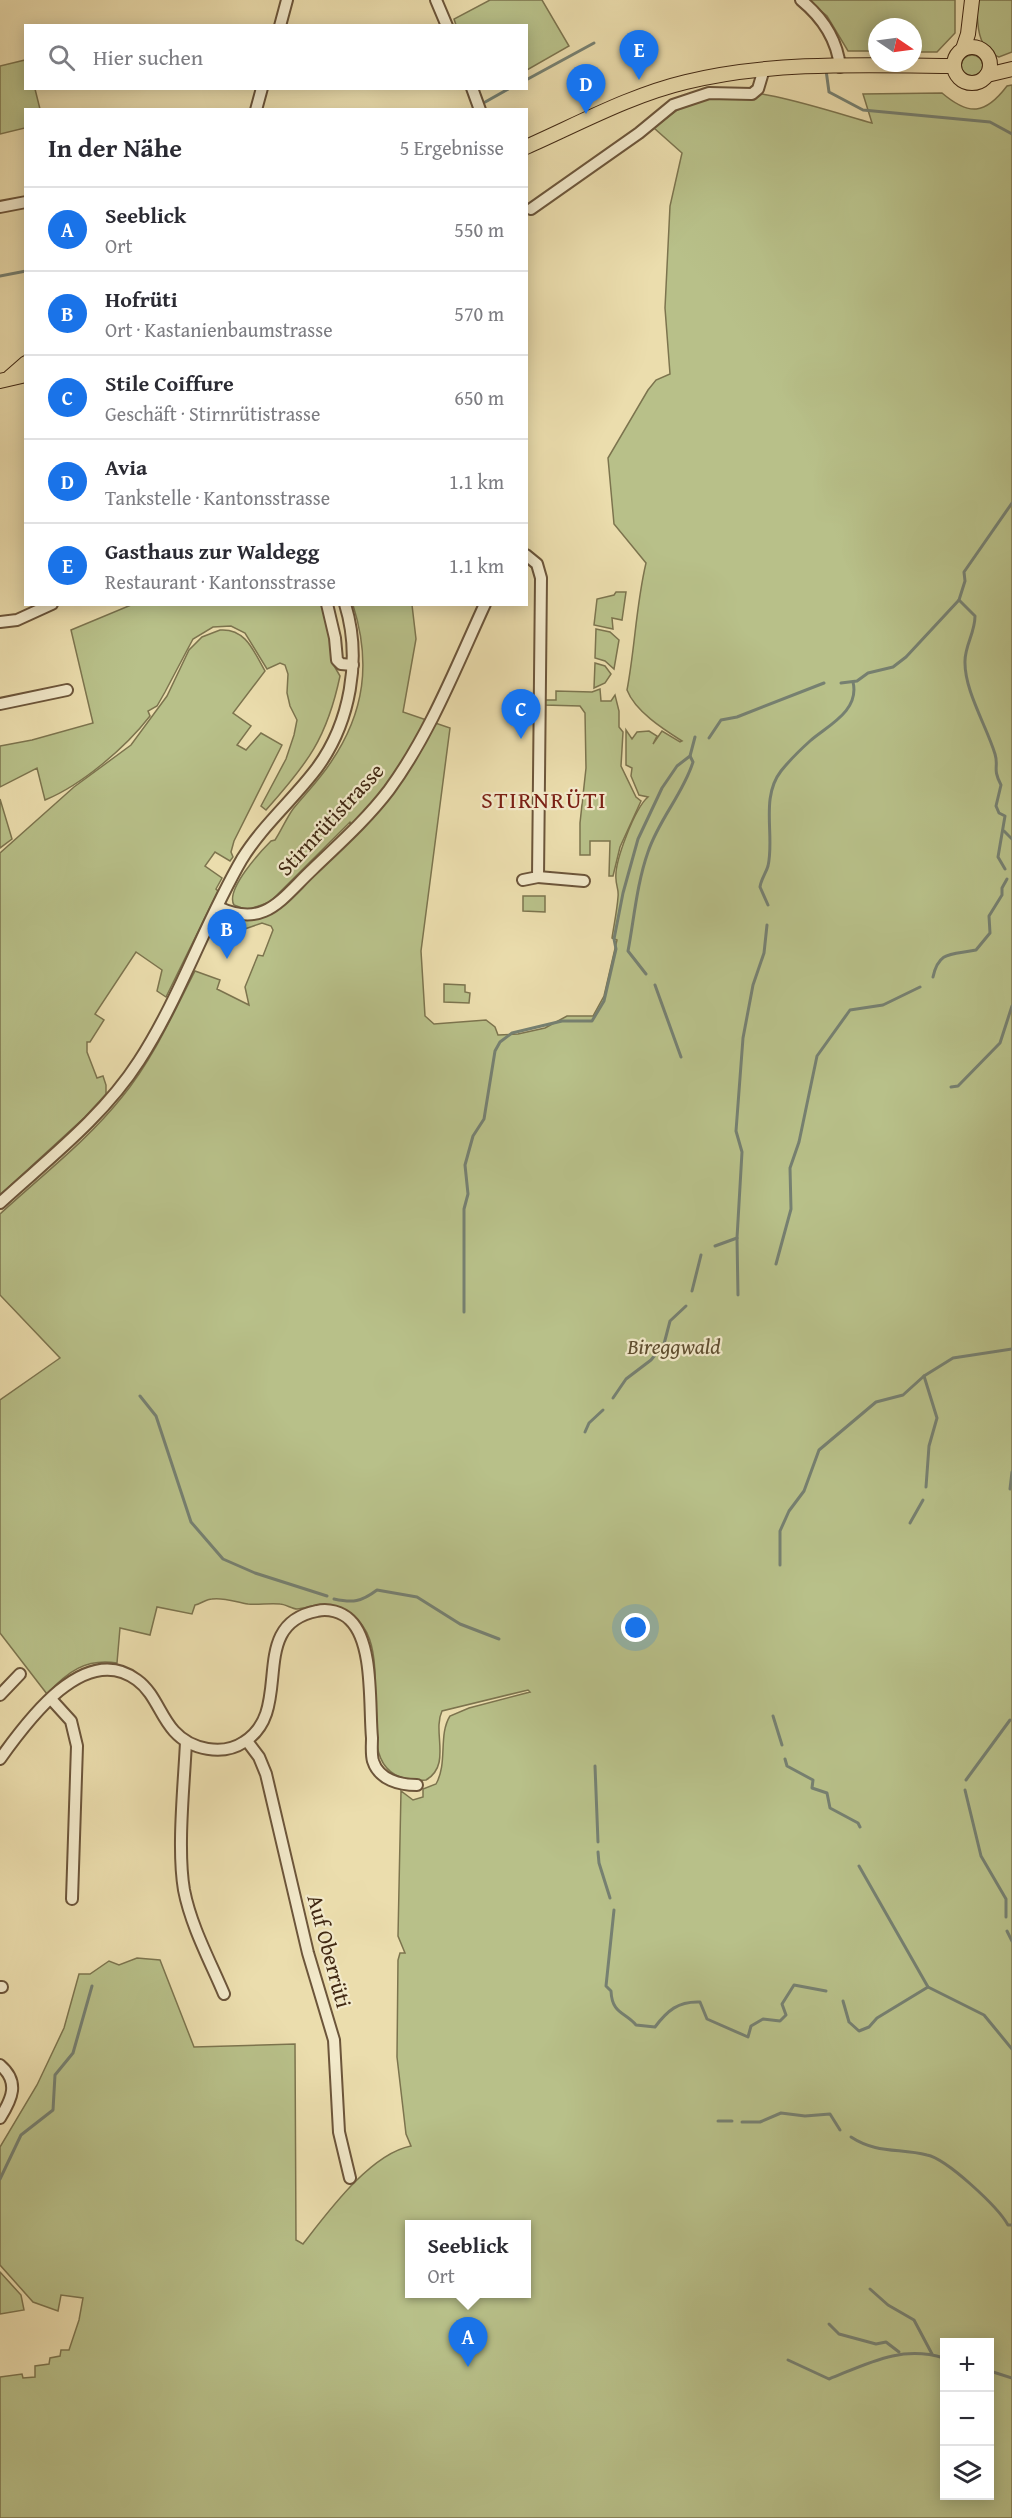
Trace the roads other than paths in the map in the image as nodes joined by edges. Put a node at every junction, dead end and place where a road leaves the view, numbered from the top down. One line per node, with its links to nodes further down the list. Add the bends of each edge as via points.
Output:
1 (287, 0): 5 (street)
2 (436, 0): 6 (street)
3 (801, 0): 11 (street, via 827,26 838,55)
4 (972, 1): 7 (main road); 8 (main road)
5 (281, 24)
6 (446, 24)
7 (963, 49): 8 (main road, via 970,47); 10 (main road)
8 (985, 53): 9 (main road); 14 (main road, via 990,66)
9 (1012, 61)
10 (953, 66): 11 (main road); 14 (main road, via 960,80 970,84)
11 (829, 67): 12 (main road)
12 (764, 69): 19 (main road, via 685,82 645,94); 22 (street, via 758,89 752,94 709,93 673,105)
13 (1012, 69): 14 (main road)
14 (987, 75)
15 (261, 90): 18 (street)
16 (473, 90): 17 (street)
17 (479, 105)
18 (257, 108)
19 (528, 146)
20 (24, 202): 21 (street)
21 (0, 207)
22 (531, 209)
23 (24, 365): 25 (main road)
24 (24, 375): 25 (main road)
25 (5, 379)
26 (528, 557): 35 (street, via 537,564 541,578)
27 (48, 606): 31 (street, via 17,620)
28 (327, 606): 32 (street, via 337,660)
29 (345, 606): 32 (street)
30 (484, 606): 38 (street, Stirnrütistrasse, via 425,732 387,793 356,828 269,910 244,916)
31 (0, 622)
32 (353, 665): 38 (street, via 348,698 329,748 312,774 252,843)
33 (67, 690): 34 (street)
34 (0, 704)
35 (538, 878): 36 (street); 37 (street)
36 (523, 880)
37 (584, 881)
38 (218, 907): 39 (street, via 154,1034 120,1088)
39 (0, 1203)
40 (20, 1674): 41 (street)
41 (0, 1695)
42 (51, 1699): 44 (street, via 67,1683 89,1671 116,1670 141,1683 174,1732); 45 (street); 47 (street, via 71,1721 77,1746)
43 (247, 1741): 44 (street, via 212,1750); 46 (street, via 266,1715 275,1651 284,1629 308,1612 329,1610 348,1618 365,1645 373,1761 388,1779); 51 (street, Auf Oberrüti, via 266,1774 308,1953 334,2040 339,2132)
44 (186, 1742): 48 (street, via 184,1890)
45 (0, 1759)
46 (417, 1785)
47 (72, 1899)
48 (224, 1994)
49 (0, 2065): 50 (street, via 14,2085)
50 (0, 2118)
51 (350, 2178)

